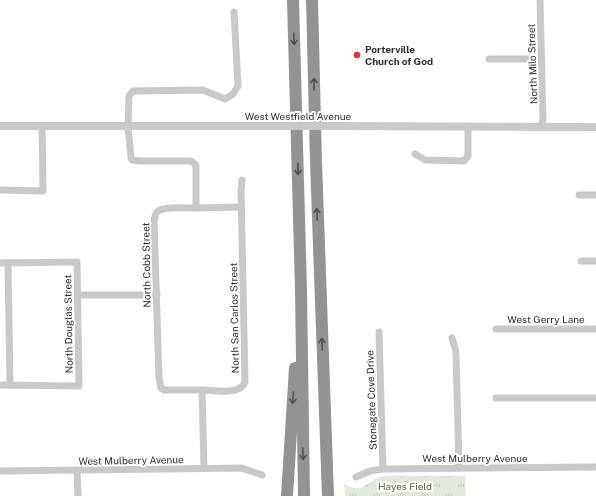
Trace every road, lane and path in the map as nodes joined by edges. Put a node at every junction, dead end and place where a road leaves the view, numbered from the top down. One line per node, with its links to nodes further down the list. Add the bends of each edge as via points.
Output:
1 (293, 0): 24 (highway, one-way to 24)
2 (312, 0): 31 (highway, one-way to 2)
3 (540, 0): 6 (street, North Milo Street)
4 (234, 12): 10 (street, via 238,86 233,94 225,99 203,90 133,91 128,96)
5 (489, 58): 6 (street)
6 (542, 59): 11 (street, North Milo Street)
7 (0, 126): 8 (street, West Westfield Avenue)
8 (42, 126): 10 (street, West Westfield Avenue); 15 (street, via 43,191)
9 (468, 126): 10 (street, West Westfield Avenue, bridge); 11 (street, West Westfield Avenue); 13 (street, via 468,156 464,161 425,160)
10 (128, 127): 19 (street, via 132,160 188,161 195,164)
11 (541, 127): 12 (street, West Westfield Avenue)
12 (596, 127)
13 (415, 154)
14 (242, 180): 18 (street, North San Carlos Street)
15 (0, 190)
16 (579, 195): 17 (street)
17 (596, 195)
18 (241, 207): 19 (street); 34 (street, North San Carlos Street, via 245,382 237,391)
19 (196, 208): 26 (street, North Cobb Street, via 166,208 157,212 154,221)
20 (581, 261): 21 (street)
21 (596, 261)
22 (0, 263): 23 (street)
23 (8, 263): 25 (street, North Douglas Street, via 77,262); 33 (street)
24 (301, 290): 46 (highway, one-way to 46); 47 (highway, one-way to 47)
25 (78, 295): 26 (street); 33 (street, North Douglas Street, via 79,386)
26 (157, 295): 34 (street, North Cobb Street, via 158,378 161,388)
27 (496, 329): 28 (street, West Gerry Lane)
28 (596, 329)
29 (379, 332): 40 (street, Stonegate Cove Drive)
30 (452, 338): 39 (street, via 456,354)
31 (323, 382): 48 (highway); 49 (highway, via 329,416)
32 (0, 385): 33 (street)
33 (10, 385)
34 (202, 390): 38 (street)
35 (496, 398): 36 (street)
36 (596, 398)
37 (596, 467): 39 (street, West Mulberry Avenue)
38 (204, 468): 41 (street, West Mulberry Avenue); 43 (street, West Mulberry Avenue, via 242,468)
39 (459, 468): 40 (street, West Mulberry Avenue)
40 (383, 469): 44 (street, West Mulberry Avenue)
41 (77, 470): 42 (street, West Mulberry Avenue); 45 (street)
42 (0, 471)
43 (262, 475)
44 (356, 477)
45 (78, 496)
46 (286, 496)
47 (304, 496)
48 (328, 496)
49 (334, 496)

